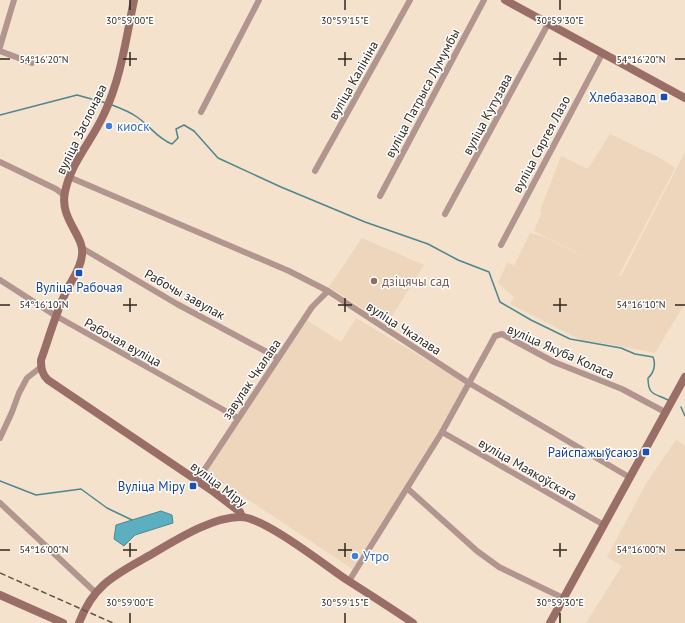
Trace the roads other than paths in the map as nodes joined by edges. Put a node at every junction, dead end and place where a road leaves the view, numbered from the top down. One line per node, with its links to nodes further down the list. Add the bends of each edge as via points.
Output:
1 (14, 0): 8 (street)
2 (134, 0): 16 (street, вуліца Заслонава, via 117,83)
3 (259, 0): 13 (street)
4 (410, 0): 15 (street, вуліца Калініна)
5 (484, 0): 18 (street, вуліца Патрыса Лумумбы)
6 (505, 0): 7 (street)
7 (548, 24): 10 (street); 19 (street, вуліца Кутузава)
8 (0, 47)
9 (0, 51): 11 (street)
10 (602, 54): 12 (street); 20 (street, вуліца Сяргея Лазо)
11 (32, 63)
12 (685, 98)
13 (202, 112)
14 (0, 162): 17 (street, via 56,188)
15 (315, 171)
16 (69, 177): 17 (street, вуліца Заслонава); 23 (street, вуліца Чкалава, via 288,271)
17 (64, 195): 21 (street, вуліца Заслонава, via 67,220)
18 (380, 196)
19 (445, 214)
20 (501, 245)
21 (82, 248): 24 (street, via 80,264); 25 (street, Рабочы завулак, via 177,304)
22 (0, 280): 24 (street, Рабочая вуліца)
23 (328, 291): 25 (street, завулак Чкалава, via 312,307); 28 (street, вуліца Чкалава)
24 (56, 316): 26 (street); 30 (street, Рабочая вуліца)
25 (278, 358): 30 (street, завулак Чкалава)
26 (41, 367): 32 (street, via 27,378); 34 (street, вуліца Міру, via 48,380)
27 (685, 377): 29 (street)
28 (469, 383): 29 (street, вуліца Якуба Коласа, via 495,336 502,334 554,362 622,389); 31 (street, вуліца Якуба Коласа); 33 (street, вуліца Чкалава)
29 (665, 412): 33 (street)
30 (238, 418): 34 (street, завулак Чкалава)
31 (442, 432): 35 (street, вуліца Якуба Коласа); 38 (street, вуліца Маякоўскага)
32 (0, 438)
33 (629, 477): 38 (street)
34 (197, 481): 37 (street, вуліца Міру, via 240,512)
35 (408, 489): 39 (street, вуліца Якуба Коласа); 42 (street, via 477,551 499,567)
36 (0, 503): 40 (street)
37 (242, 517): 39 (street, вуліца Міру, via 260,522); 40 (street, via 214,523 171,544 111,578)
38 (604, 525): 42 (street)
39 (348, 581): 45 (street, вуліца Міру)
40 (95, 592): 44 (street)
41 (0, 595): 43 (street)
42 (563, 598): 46 (street)
43 (63, 623)
44 (79, 623)
45 (413, 623)
46 (550, 623)

